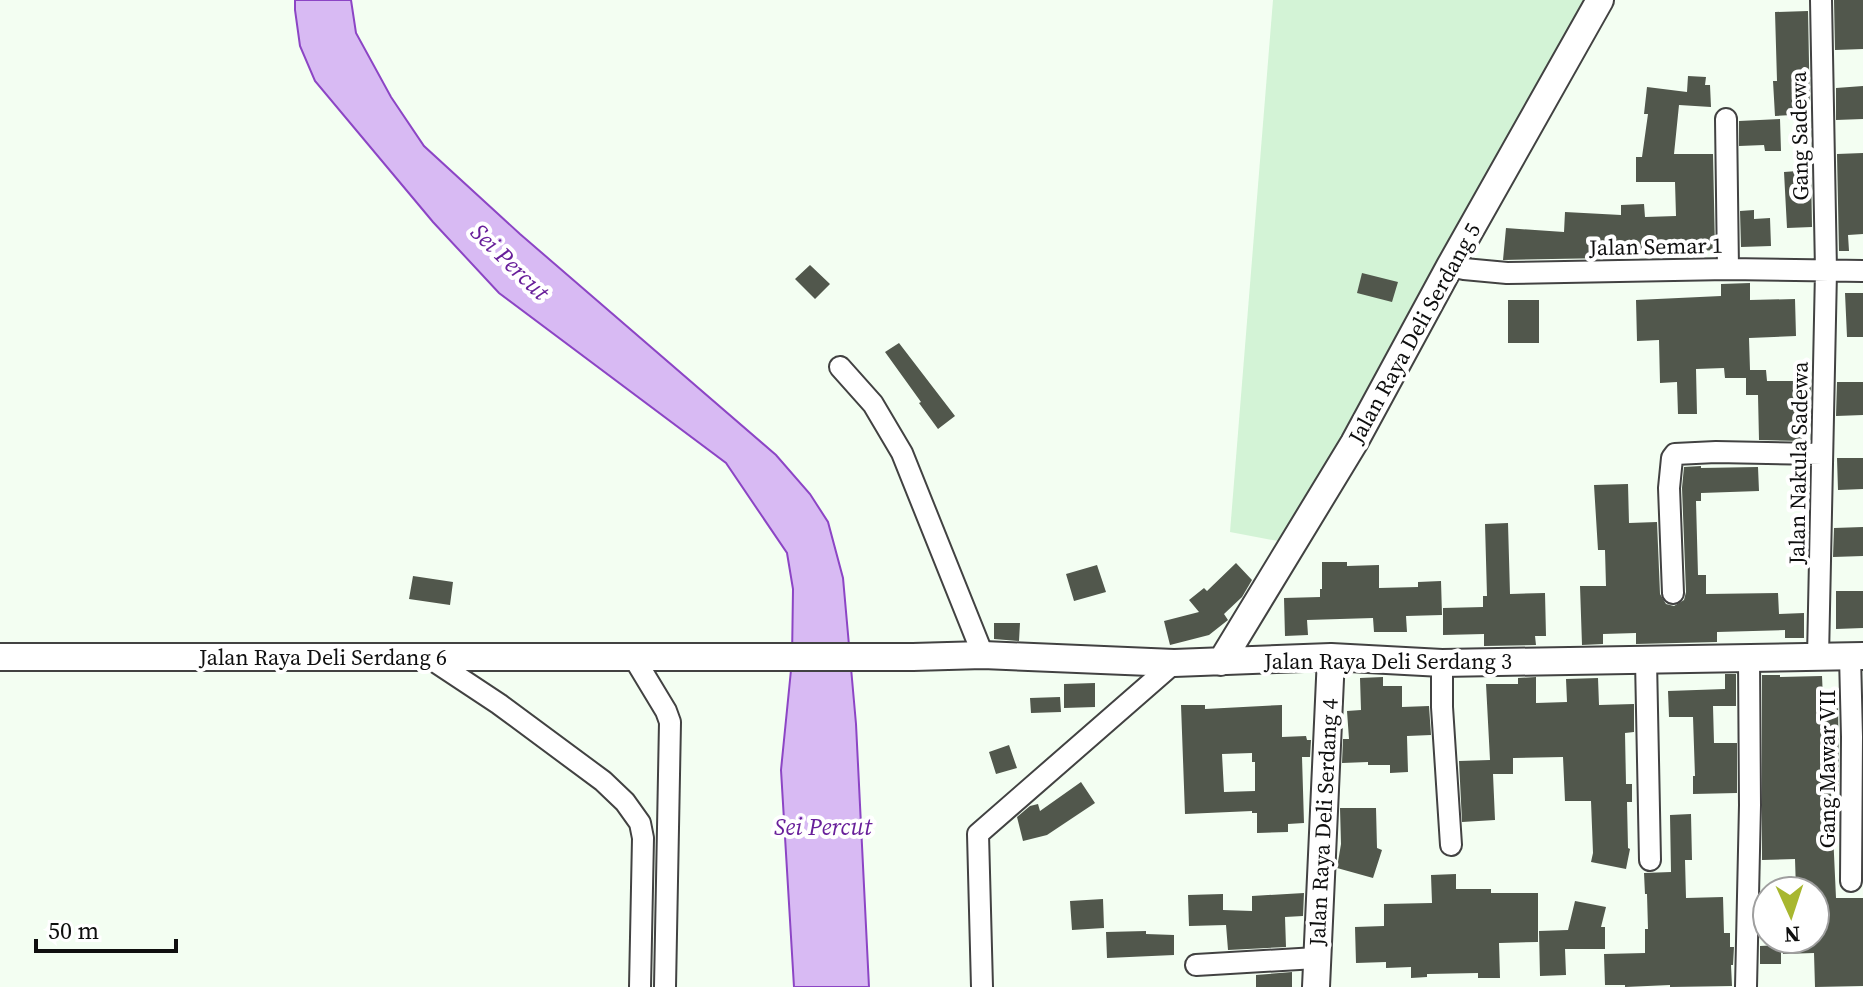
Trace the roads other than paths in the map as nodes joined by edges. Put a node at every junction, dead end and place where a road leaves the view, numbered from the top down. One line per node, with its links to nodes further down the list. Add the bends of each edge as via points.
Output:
1 (1600, 0): 4 (street, Jalan Raya Deli Serdang 5)
2 (1821, 0): 6 (street, Gang Sadewa)
3 (1726, 119): 5 (street)
4 (1457, 268): 5 (street, Jalan Semar 1, via 1507,273); 21 (street, Jalan Raya Deli Serdang 5)
5 (1728, 269): 6 (street, Jalan Semar 1)
6 (1826, 271): 7 (street, Jalan Semar 1); 9 (street, Jalan Nakula Sadewa)
7 (1863, 271)
8 (840, 367): 11 (street, via 873,404 902,453)
9 (1822, 454): 10 (street, via 1675,454 1669,488); 17 (street, Jalan Nakula Sadewa)
10 (1673, 593)
11 (983, 655): 15 (street, Jalan Raya Deli Serdang 3); 22 (street, Jalan Raya Deli Serdang 3)
12 (1857, 656): 17 (street, Jalan Raya Deli Serdang 3); 26 (street, Gang Mawar VII)
13 (0, 657): 14 (street, Jalan Raya Deli Serdang 6)
14 (428, 657): 18 (street, Jalan Raya Deli Serdang 6); 29 (street, via 603,781 640,823)
15 (913, 657): 18 (street, Jalan Raya Deli Serdang 6)
16 (1331, 657): 21 (street, Jalan Raya Deli Serdang 3); 23 (street, Jalan Raya Deli Serdang 3); 27 (street, Jalan Raya Deli Serdang 4)
17 (1818, 657): 19 (street, Jalan Raya Deli Serdang 3)
18 (640, 658): 30 (street, via 670,722)
19 (1749, 658): 20 (street, Jalan Raya Deli Serdang 3); 33 (street)
20 (1646, 660): 23 (street, Jalan Raya Deli Serdang 3); 25 (street)
21 (1221, 662): 22 (street, Jalan Raya Deli Serdang 3)
22 (1174, 663): 31 (street, via 978,834)
23 (1442, 663): 24 (street)
24 (1451, 845)
25 (1650, 860)
26 (1851, 881)
27 (1316, 958): 28 (street); 32 (street, Jalan Raya Deli Serdang 4)
28 (1196, 965)
29 (640, 987)
30 (665, 987)
31 (982, 987)
32 (1316, 987)
33 (1746, 987)

